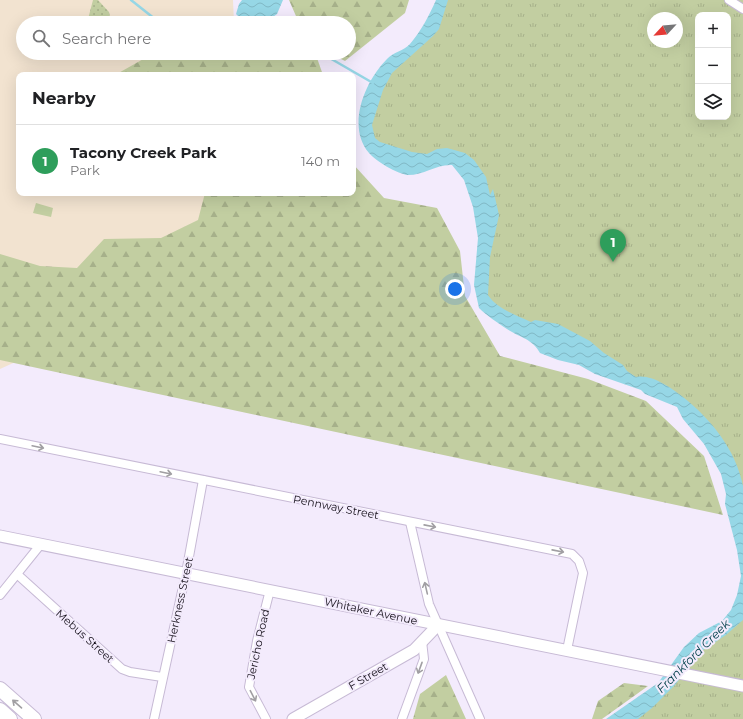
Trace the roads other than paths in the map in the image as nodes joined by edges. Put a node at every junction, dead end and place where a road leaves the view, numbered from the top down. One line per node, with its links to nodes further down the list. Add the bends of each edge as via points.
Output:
1 (729, 0): 2 (street)
2 (743, 9)
3 (0, 439): 4 (street, Pennway Street, one-way to 4)
4 (203, 480): 5 (street, Pennway Street); 8 (street, Herkness Street)
5 (410, 522): 12 (street, one-way to 5, via 430,604); 14 (street, Pennway Street, one-way to 14, via 566,553 575,557 583,573)
6 (0, 536): 7 (main road, Whitaker Avenue)
7 (41, 544): 8 (main road, Whitaker Avenue); 9 (street)
8 (186, 573): 10 (main road, Whitaker Avenue); 15 (street, Herkness Street)
9 (18, 575): 11 (street); 15 (street, Mebus Street, via 122,669)
10 (270, 590): 12 (main road, Whitaker Avenue); 22 (street, Jericho Road, one-way to 22, via 249,687)
11 (0, 595)
12 (438, 625): 13 (main road, F Street); 14 (main road, Whitaker Avenue); 25 (street)
13 (422, 641): 23 (main road, F Street, via 414,650); 24 (street, one-way to 24, via 424,659)
14 (567, 650): 16 (main road, Whitaker Avenue)
15 (162, 677): 21 (street, Herkness Street)
16 (743, 686)
17 (0, 689): 20 (highway, one-way to 17)
18 (0, 710): 19 (highway)
19 (10, 719)
20 (34, 719)
21 (154, 719)
22 (266, 719)
23 (293, 719)
24 (402, 719)
25 (480, 719)

